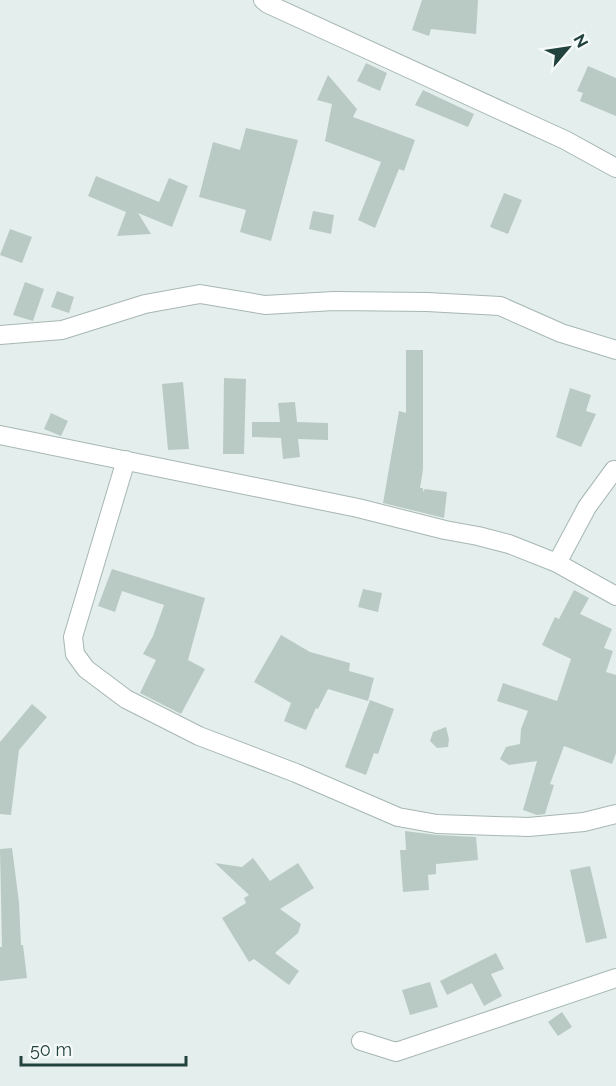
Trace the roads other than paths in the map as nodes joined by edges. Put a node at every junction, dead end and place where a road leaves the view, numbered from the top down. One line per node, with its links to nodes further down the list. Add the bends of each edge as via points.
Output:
1 (263, 0): 2 (street, via 565,140)
2 (616, 168)
3 (0, 335): 4 (street, via 62,330 145,304 200,294 265,305 334,301 500,306 561,333)
4 (616, 350)
5 (0, 435): 6 (street)
6 (126, 460): 8 (street, via 478,536); 10 (street, via 73,637 75,654 86,669 126,699 199,736 398,817 437,824 528,827 584,822)
7 (616, 470): 8 (street, via 587,507)
8 (557, 563): 9 (street)
9 (616, 596)
10 (616, 814)
11 (616, 978): 12 (street, via 396,1052)
12 (361, 1041)

